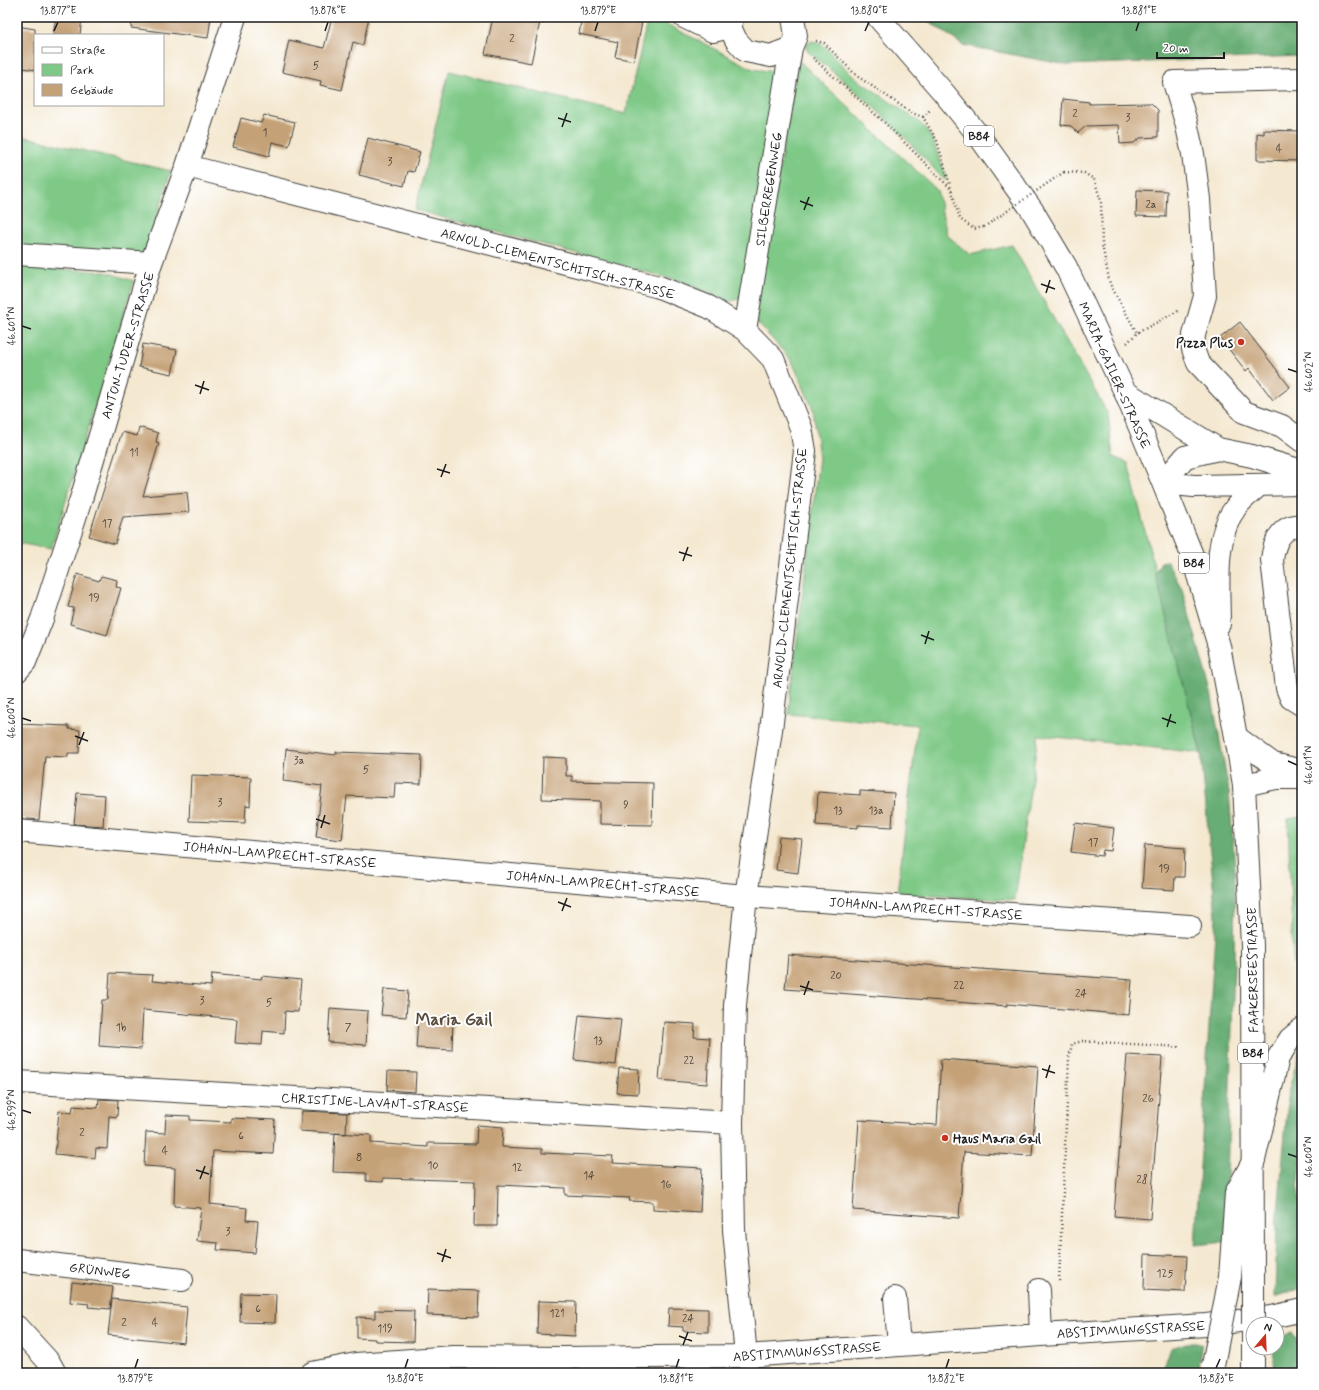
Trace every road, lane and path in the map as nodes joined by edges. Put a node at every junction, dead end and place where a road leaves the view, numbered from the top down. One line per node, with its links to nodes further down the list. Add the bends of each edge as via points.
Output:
1 (235, 17): 7 (main road, ANTON-TUDER-STRASSE)
2 (684, 17): 4 (main road, via 713,31)
3 (878, 17): 13 (main road, MARIA-GAILER-STRASSE / B84, via 979,136 1032,210 1066,267)
4 (732, 22): 5 (main road, via 736,40 746,51 770,56)
5 (793, 34): 8 (path, via 808,54 884,123); 8 (path, via 824,43 857,76 912,113 923,117 937,141); 12 (main road, SILBERREGENWEG)
6 (1302, 79): 11 (main road, via 1174,82 1193,154 1199,199)
7 (187, 166): 10 (main road, ANTON-TUDER-STRASSE); 12 (main road, ARNOLD-CLEMENTSCHITSCH-STRASSE, via 659,287 709,307)
8 (952, 190): 11 (path, bridge, via 960,219 974,229 984,227 1064,172 1084,173 1094,179 1100,202 1102,245 1110,284 1137,333)
9 (17, 254): 10 (main road)
10 (152, 263): 22 (main road, ANTON-TUDER-STRASSE, via 42,619 25,662)
11 (1205, 296): 14 (main road, via 1194,335 1193,349 1198,363 1244,412 1282,426)
12 (745, 330): 29 (main road, ARNOLD-CLEMENTSCHITSCH-STRASSE, via 773,360 802,428 805,451 771,730)
13 (1125, 392): 15 (main road); 17 (main road, MARIA-GAILER-STRASSE / B84)
14 (1302, 441)
15 (1218, 449): 16 (main road); 17 (main road, via 1185,457)
16 (1302, 471)
17 (1163, 483): 19 (main road, via 1194,486); 21 (main road, MARIA-GAILER-STRASSE / B84, via 1192,555)
18 (1302, 484): 19 (main road)
19 (1259, 486): 21 (main road, via 1236,506 1224,529 1220,548)
20 (1302, 526): 23 (main road, via 1287,529 1279,536 1272,560 1288,688 1291,698)
21 (1219, 646): 24 (main road, MARIA-GAILER-STRASSE / B84)
22 (17, 671)
23 (1302, 705)
24 (1236, 737): 25 (main road, via 1273,764); 27 (main road, MARIA-GAILER-STRASSE / B84)
25 (1302, 771)
26 (1302, 778): 27 (main road, via 1276,778)
27 (1244, 785): 35 (main road, FAAKERSEESTRASSE / B84, via 1252,946)
28 (17, 830): 29 (main road, JOHANN-LAMPRECHT-STRASSE)
29 (746, 896): 30 (main road, JOHANN-LAMPRECHT-STRASSE); 34 (main road, ARNOLD-CLEMENTSCHITSCH-STRASSE, via 735,1004)
30 (1190, 926)
31 (1302, 1029): 35 (main road, via 1290,1039 1278,1058)
32 (1181, 1047): 38 (path, via 1084,1041 1072,1044 1069,1057)
33 (17, 1082): 34 (main road, CHRISTINE-LAVANT-STRASSE)
34 (732, 1123): 46 (main road, ARNOLD-CLEMENTSCHITSCH-STRASSE, via 734,1230)
35 (1254, 1160): 42 (main road, FAAKERSEESTRASSE / B84, bridge); 50 (main road, bridge, via 1236,1192 1230,1277)
36 (17, 1260): 37 (main road, GRÜNWEG)
37 (182, 1280)
38 (1059, 1282)
39 (1039, 1290): 44 (main road)
40 (895, 1298): 45 (main road)
41 (1302, 1310): 44 (main road, ABSTIMMUNGSSTRASSE, via 1272,1317 1206,1325)
42 (1253, 1316)
43 (17, 1327): 51 (main road, via 49,1362)
44 (1042, 1335): 45 (main road, ABSTIMMUNGSSTRASSE)
45 (899, 1345): 46 (main road, ABSTIMMUNGSSTRASSE)
46 (746, 1356): 48 (main road, ABSTIMMUNGSSTRASSE)
47 (1253, 1356): 49 (main road, FAAKERSEESTRASSE / B84)
48 (563, 1366): 52 (main road, ABSTIMMUNGSSTRASSE, via 453,1357 356,1364)
49 (1253, 1368)
50 (1212, 1369)
51 (55, 1373)
52 (312, 1373)

